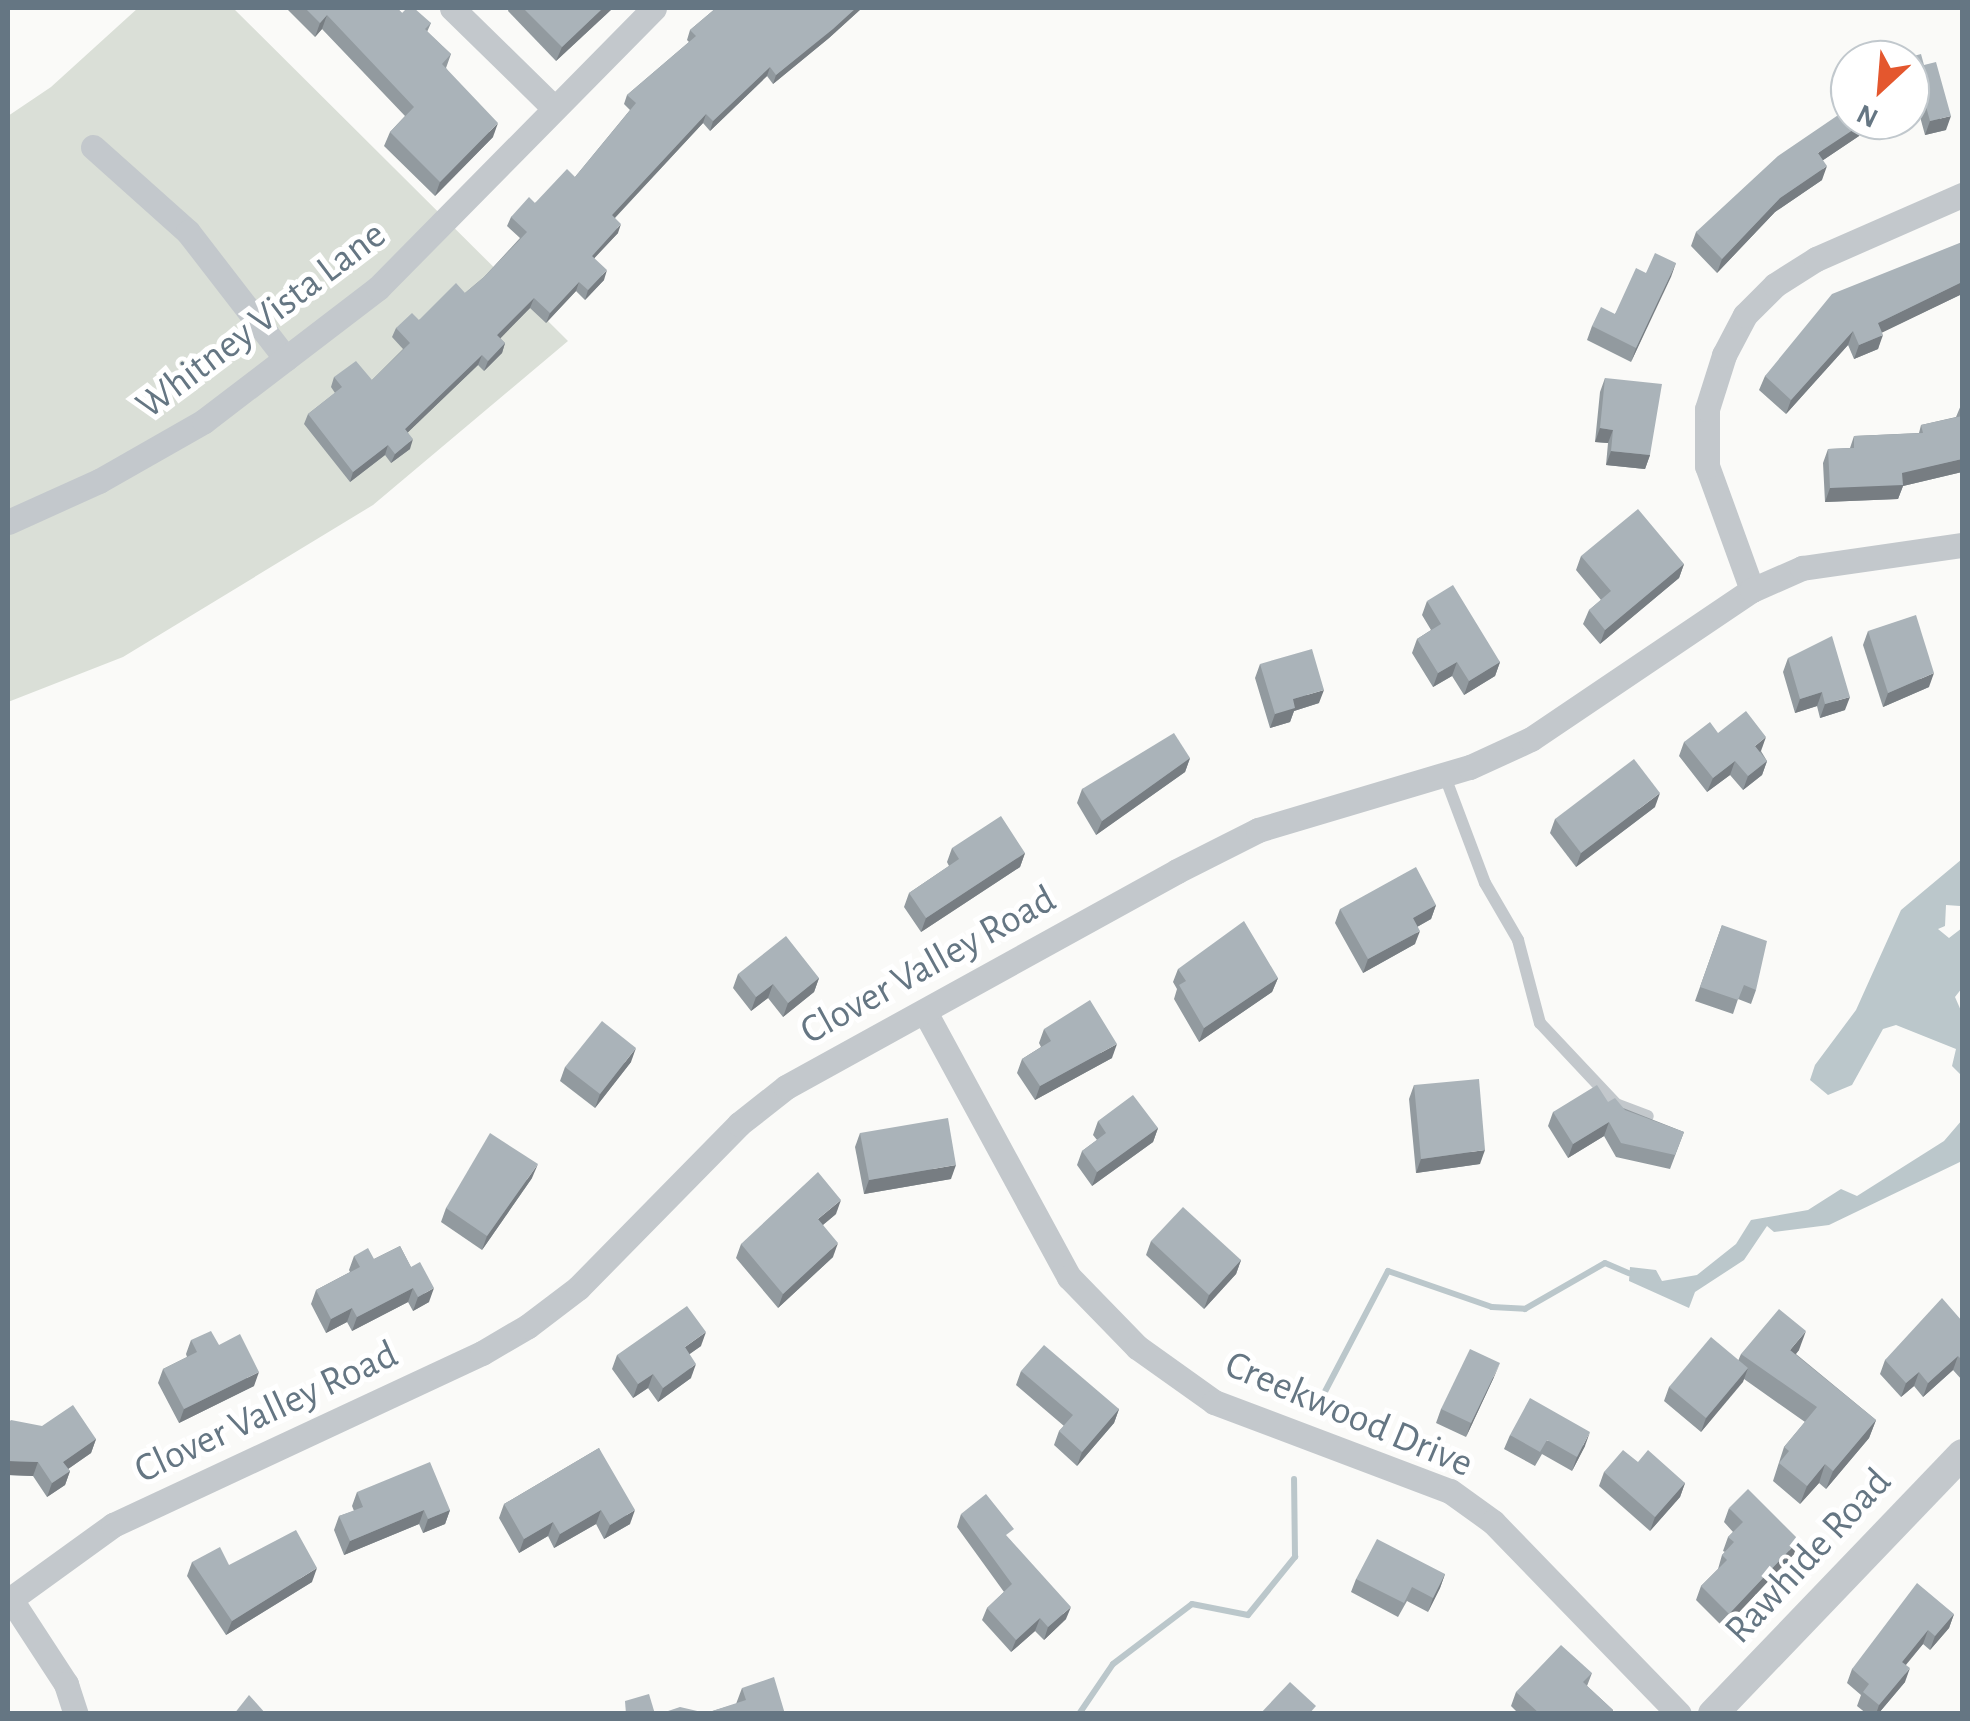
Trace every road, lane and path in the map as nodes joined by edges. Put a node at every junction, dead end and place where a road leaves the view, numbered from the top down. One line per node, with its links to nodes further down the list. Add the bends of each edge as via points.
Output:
1 (452, 8): 3 (street)
2 (654, 8): 3 (street, Whitney Vista Lane)
3 (552, 106): 6 (street, Whitney Vista Lane, via 378,288)
4 (93, 147): 6 (street, via 188,232)
5 (1962, 195): 9 (street, via 1816,259 1776,285 1746,315 1724,355 1708,409 1707,466)
6 (286, 359): 7 (street, Whitney Vista Lane, via 204,421)
7 (8, 522)
8 (1962, 545): 9 (street, Clover Valley Road, via 1802,568)
9 (1752, 590): 10 (street, Clover Valley Road, via 1531,740)
10 (1444, 774): 11 (street, Clover Valley Road, via 1258,830); 12 (lane, via 1485,883 1518,940 1540,1023 1616,1104)
11 (925, 1012): 14 (street, Clover Valley Road, via 786,1088 739,1124 633,1238 528,1326 162,1499 113,1525); 16 (street, Creekwood Drive, via 1069,1277 1137,1347 1214,1402 1450,1492 1493,1522)
12 (1648, 1116)
13 (1962, 1454): 17 (street, Rawhide Road)
14 (8, 1600): 15 (street, via 66,1684)
15 (76, 1714)
16 (1679, 1714)
17 (1713, 1714)

